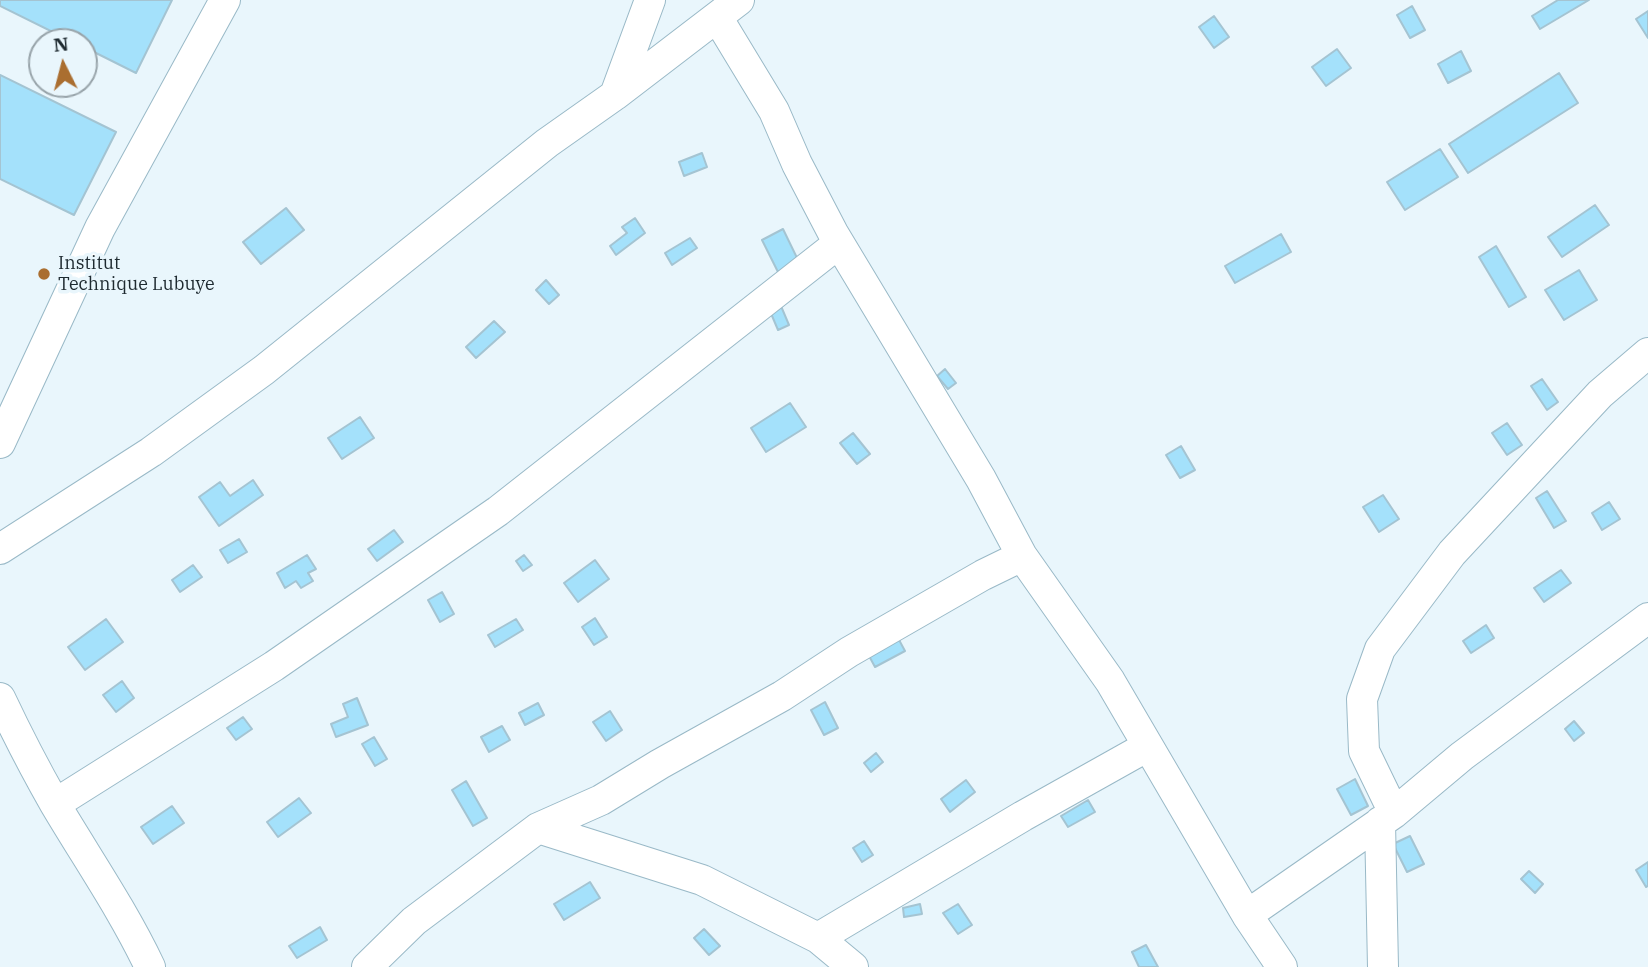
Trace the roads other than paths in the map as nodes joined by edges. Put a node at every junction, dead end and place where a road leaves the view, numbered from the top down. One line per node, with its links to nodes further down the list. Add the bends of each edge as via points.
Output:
1 (225, 0): 7 (street, via 100,228)
2 (650, 0): 4 (street)
3 (728, 9): 4 (street); 5 (street, via 797,164)
4 (615, 95): 8 (street, via 547,143 264,370 150,452)
5 (839, 243): 9 (street); 13 (street, via 498,512 274,666)
6 (1648, 353): 14 (street, via 1600,394 1452,553 1380,649 1362,699 1364,751)
7 (0, 443)
8 (0, 548)
9 (1022, 556): 12 (street, via 1110,681); 15 (street, via 849,652 601,800)
10 (1648, 618): 14 (street, via 1462,756)
11 (0, 698): 13 (street)
12 (1148, 746): 16 (street); 17 (street)
13 (55, 804): 18 (street)
14 (1387, 818): 16 (street); 22 (street)
15 (538, 828): 17 (street, via 702,880); 19 (street, via 414,921)
16 (1247, 915): 21 (street)
17 (818, 938): 20 (street)
18 (150, 967)
19 (367, 967)
20 (853, 967)
21 (1282, 967)
22 (1383, 967)

